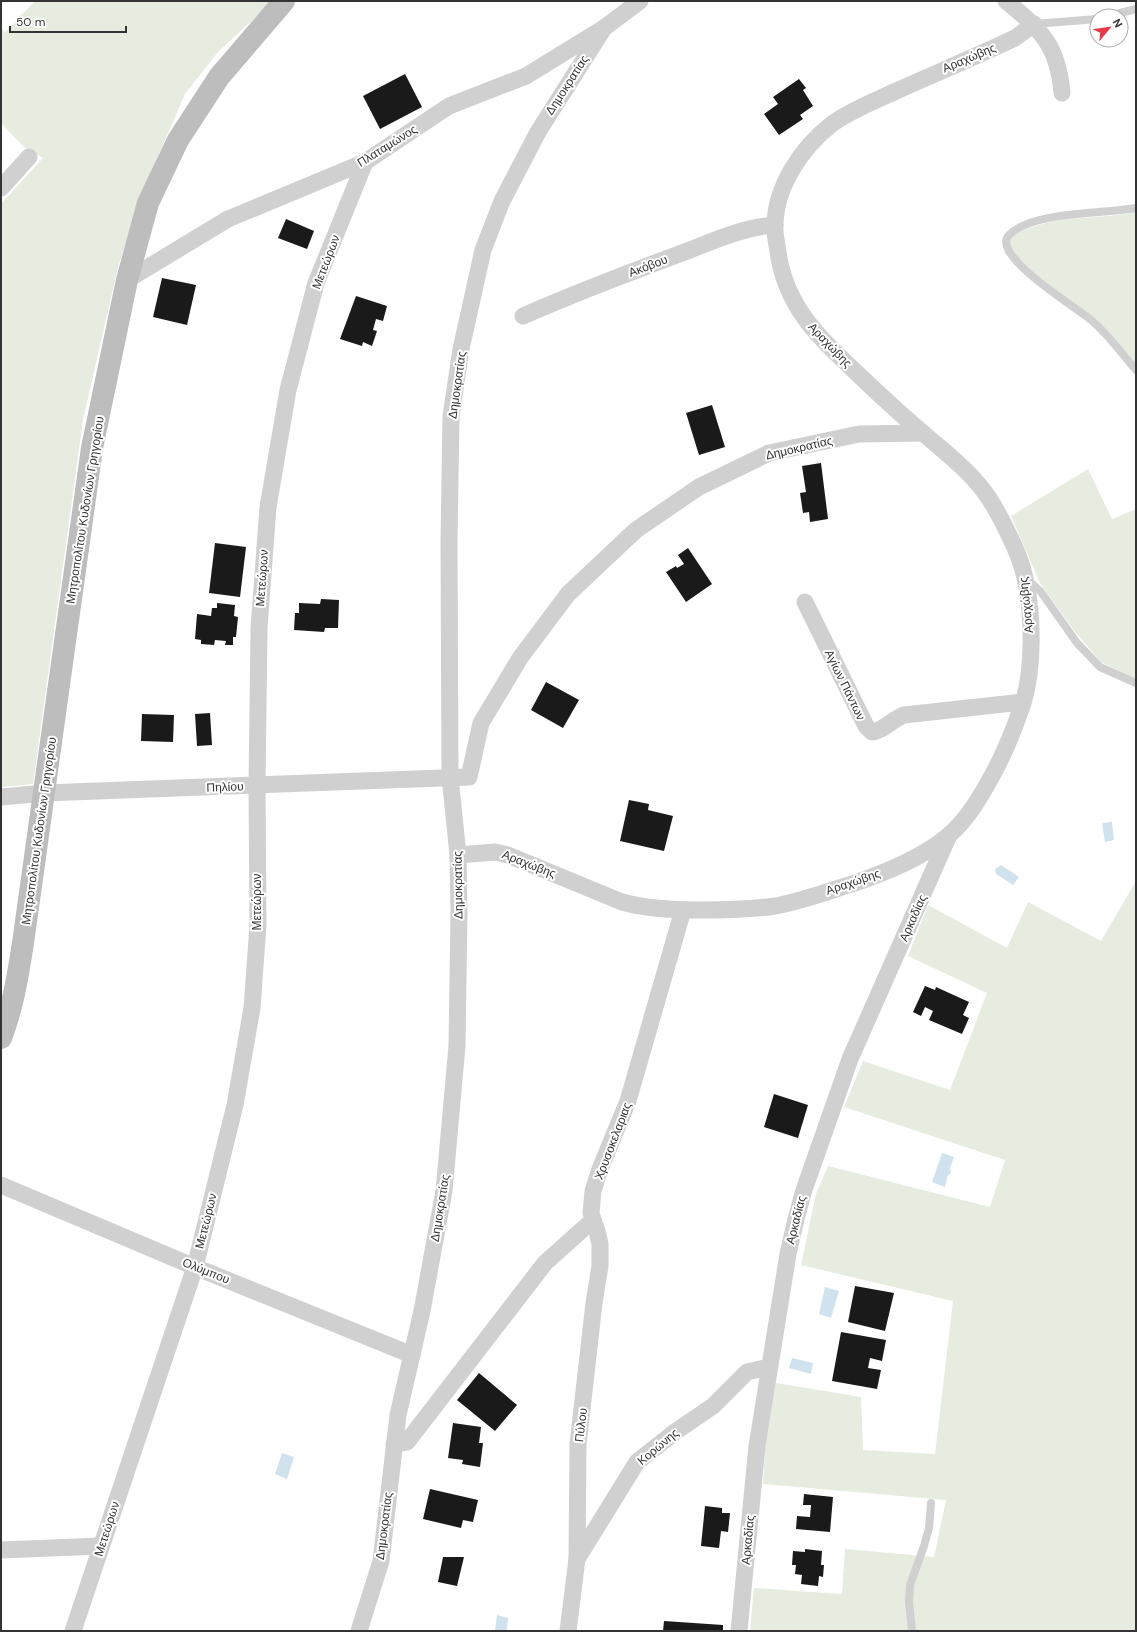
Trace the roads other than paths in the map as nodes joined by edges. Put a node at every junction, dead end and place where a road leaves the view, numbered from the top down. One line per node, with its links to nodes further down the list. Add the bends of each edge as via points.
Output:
1 (284, 1): 13 (street, Μητροπολίτου Κυδονίων Γρηγορίου, via 219,77 178,140 148,203)
2 (640, 1): 6 (street, Πλαταμώνος)
3 (1006, 1): 5 (street)
4 (1089, 19): 5 (lane)
5 (1034, 24): 7 (street, via 1056,56); 12 (street, Αραχώβης, via 1015,38 866,104 834,123 803,153 790,174 780,198)
6 (604, 28): 9 (street, Πλαταμώνος, via 526,76 449,106); 21 (street, Δημοκρατίας, via 538,132 502,201 483,250 461,349 452,416 449,541)
7 (1062, 93)
8 (29, 157): 10 (street)
9 (365, 162): 13 (street, Πλαταμώνος, via 228,219); 22 (street, Μετεώρων, via 316,283 286,398 268,507 259,628)
10 (1, 188)
11 (1136, 208): 15 (lane, via 1051,217 1020,228 1007,239 1009,251 1016,263 1092,320)
12 (775, 225): 14 (street, Ακόβου, via 732,235 571,295); 16 (street, Αραχώβης, via 780,268 793,302 804,318 822,340)
13 (127, 280): 23 (street, Μητροπολίτου Κυδονίων Γρηγορίου, via 92,448)
14 (523, 316)
15 (1136, 370)
16 (922, 433): 17 (street, Αραχώβης, via 981,488 1006,528); 21 (street, Δημοκρατίας, via 859,434 769,453 699,487 636,530 568,594 520,658 480,723 469,777)
17 (1025, 578): 19 (lane, via 1041,592 1077,643 1100,667); 20 (street, Αραχώβης, via 1030,650)
18 (805, 602): 20 (street, Αγίων Πάντων, via 866,726 872,732 910,714)
19 (1136, 683)
20 (1023, 702): 25 (street, Αραχώβης, via 1002,758 987,785 964,819)
21 (450, 777): 22 (street, Πηλίου); 26 (street, Δημοκρατίας)
22 (257, 786): 23 (street, Πηλίου); 31 (street, Μετεώρων, via 258,925 252,1008 235,1105)
23 (45, 793): 24 (street, Πηλίου); 28 (street, Μητροπολίτου Κυδονίων Γρηγορίου, via 16,986)
24 (1, 797)
25 (949, 835): 27 (street, Αραχώβης, via 893,868 808,897 776,906); 33 (street, Αρκαδίας, via 850,1059 804,1190 788,1254)
26 (458, 855): 27 (street, Αραχώβης, via 495,852 508,855 622,902 653,909); 32 (street, Δημοκρατίας, via 457,1046 444,1191)
27 (683, 910): 30 (street, Χρυσοκελαριας, via 628,1102 600,1169 594,1191 591,1213)
28 (1, 1038)
29 (1, 1185): 31 (street, Ολύμπου)
30 (593, 1220): 34 (street, via 545,1262 408,1442); 38 (street, Πύλου, via 598,1234 600,1260 578,1444)
31 (195, 1267): 32 (street, Ολύμπου); 36 (street, Μετεώρων)
32 (412, 1355): 34 (street, Δημοκρατίας, via 400,1403)
33 (769, 1367): 38 (street, Κορώνης, via 747,1372 713,1406 637,1462); 42 (street, Αρκαδίας, via 757,1446)
34 (394, 1444): 40 (street, Δημοκρατίας, via 383,1548)
35 (931, 1503): 43 (lane, via 929,1528 910,1585)
36 (101, 1546): 37 (street); 39 (street, Μετεώρων)
37 (1, 1550)
38 (577, 1559): 41 (street, Πύλου)
39 (73, 1631)
40 (359, 1631)
41 (568, 1631)
42 (739, 1631)
43 (912, 1631)

